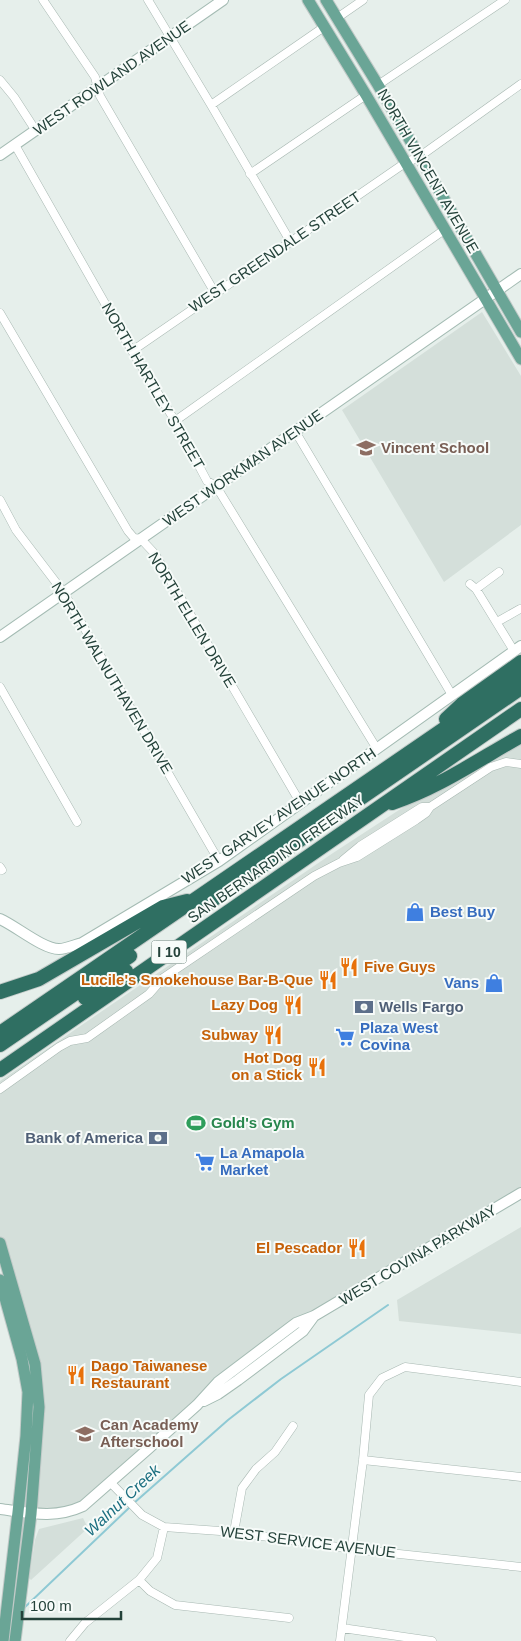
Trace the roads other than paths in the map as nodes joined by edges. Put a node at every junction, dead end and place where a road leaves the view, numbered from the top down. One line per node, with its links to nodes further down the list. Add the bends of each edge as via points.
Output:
1 (43, 0): 14 (street, via 95,77)
2 (148, 0): 10 (street)
3 (223, 0): 10 (street, WEST ROWLAND AVENUE)
4 (308, 0): 9 (main road, NORTH VINCENT AVENUE)
5 (326, 0): 8 (main road, NORTH VINCENT AVENUE)
6 (363, 0): 8 (street)
7 (505, 0): 13 (street)
8 (337, 18): 13 (main road, NORTH VINCENT AVENUE)
9 (324, 27): 15 (main road, NORTH VINCENT AVENUE); 16 (street)
10 (170, 38): 14 (street, WEST ROWLAND AVENUE); 16 (street)
11 (0, 80): 17 (street)
12 (521, 84): 20 (street, WEST GREENDALE STREET)
13 (378, 85): 20 (main road, NORTH VINCENT AVENUE)
14 (98, 87): 17 (street, WEST ROWLAND AVENUE); 27 (street, via 100,96)
15 (366, 95): 21 (main road, NORTH VINCENT AVENUE); 22 (street)
16 (211, 104): 22 (street)
17 (36, 131): 18 (street, WEST ROWLAND AVENUE)
18 (15, 145): 19 (street, WEST ROWLAND AVENUE); 31 (street, NORTH HARTLEY STREET)
19 (0, 155)
20 (419, 157): 21 (street, WEST GREENDALE STREET); 26 (main road, NORTH VINCENT AVENUE)
21 (405, 163): 23 (main road, NORTH VINCENT AVENUE); 24 (street, WEST GREENDALE STREET)
22 (250, 174): 24 (street)
23 (444, 230): 28 (main road, NORTH VINCENT AVENUE); 33 (street)
24 (290, 241): 27 (street, WEST GREENDALE STREET)
25 (521, 274): 26 (street, WEST WORKMAN AVENUE)
26 (496, 291): 28 (street, WEST WORKMAN AVENUE); 30 (main road, NORTH VINCENT AVENUE)
27 (215, 293): 31 (street, WEST GREENDALE STREET)
28 (485, 298): 32 (main road, NORTH VINCENT AVENUE); 34 (street, WEST WORKMAN AVENUE)
29 (0, 313): 37 (street, NORTH ELLEN DRIVE, via 128,530 134,538)
30 (521, 332)
31 (132, 351): 33 (street, NORTH HARTLEY STREET)
32 (521, 359)
33 (174, 421): 35 (street, NORTH HARTLEY STREET, via 207,481)
34 (295, 431): 35 (street, WEST WORKMAN AVENUE); 47 (street)
35 (216, 486): 37 (street, WEST WORKMAN AVENUE); 51 (street, NORTH HARTLEY STREET)
36 (0, 500): 39 (street, NORTH WALNUTHAVEN DRIVE, via 16,530)
37 (141, 539): 39 (street, WEST WORKMAN AVENUE); 54 (street, NORTH ELLEN DRIVE, via 155,554)
38 (499, 572): 41 (street, via 473,586)
39 (64, 592): 42 (street, WEST WORKMAN AVENUE); 57 (street, NORTH WALNUTHAVEN DRIVE)
40 (520, 609): 41 (street)
41 (497, 622): 43 (street)
42 (0, 637)
43 (519, 653): 47 (street, WEST GARVEY AVENUE NORTH); 52 (highway)
44 (521, 676): 52 (highway, SAN BERNARDINO FREEWAY / I 10)
45 (0, 687): 56 (street)
46 (521, 688): 62 (highway)
47 (452, 695): 51 (street, WEST GARVEY AVENUE NORTH)
48 (521, 700): 63 (highway)
49 (521, 709): 55 (highway, SAN BERNARDINO FREEWAY / I 10)
50 (521, 736): 55 (highway, via 415,796)
51 (377, 749): 54 (street, WEST GARVEY AVENUE NORTH)
52 (397, 762): 58 (highway, SAN BERNARDINO FREEWAY / I 10)
53 (521, 764): 65 (street, via 506,762 491,767 430,807 422,807 163,978 149,994 87,1038 59,1047)
54 (301, 804): 57 (street, WEST GARVEY AVENUE NORTH)
55 (377, 808): 64 (highway, SAN BERNARDINO FREEWAY / I 10)
56 (77, 822)
57 (220, 861): 59 (street, WEST GARVEY AVENUE NORTH, via 82,943 68,947 58,949 44,945)
58 (200, 897): 60 (highway, via 164,907 39,979); 61 (highway, SAN BERNARDINO FREEWAY / I 10)
59 (0, 919)
60 (0, 992)
61 (0, 1033)
62 (0, 1045)
63 (0, 1056)
64 (0, 1070)
65 (0, 1089)
66 (521, 1193): 69 (street, WEST COVINA PARKWAY)
67 (0, 1243): 80 (main road, via 35,1364 40,1407)
68 (0, 1280): 79 (main road, via 28,1392)
69 (314, 1316): 70 (street, WEST COVINA PARKWAY); 71 (street, WEST COVINA PARKWAY, via 303,1331)
70 (279, 1335): 71 (street, via 281,1340 242,1370); 73 (street, WEST COVINA PARKWAY, via 218,1382)
71 (238, 1380): 73 (street, WEST COVINA PARKWAY)
72 (521, 1382): 75 (street, via 405,1367 382,1378 369,1395)
73 (201, 1402): 77 (street, WEST COVINA PARKWAY)
74 (293, 1426): 82 (street, via 275,1452 256,1469 242,1488)
75 (363, 1460): 76 (street); 83 (street)
76 (521, 1477)
77 (110, 1482): 80 (street, WEST COVINA PARKWAY, via 90,1502 72,1512); 81 (street, WEST SERVICE AVENUE, via 142,1516)
78 (0, 1509): 79 (street, WEST COVINA PARKWAY)
79 (18, 1512): 80 (street, WEST COVINA PARKWAY); 86 (main road)
80 (31, 1514): 86 (main road)
81 (164, 1526): 82 (street, WEST SERVICE AVENUE); 85 (street, via 157,1558)
82 (234, 1532): 83 (street, WEST SERVICE AVENUE)
83 (352, 1549): 84 (street, WEST SERVICE AVENUE); 88 (street)
84 (521, 1567)
85 (139, 1580): 87 (street, via 150,1591 175,1605); 91 (street, via 85,1623)
86 (15, 1588): 89 (main road); 90 (main road)
87 (289, 1618)
88 (342, 1628): 92 (street); 93 (street)
89 (2, 1641)
90 (15, 1641)
91 (70, 1641)
92 (340, 1641)
93 (427, 1641)

